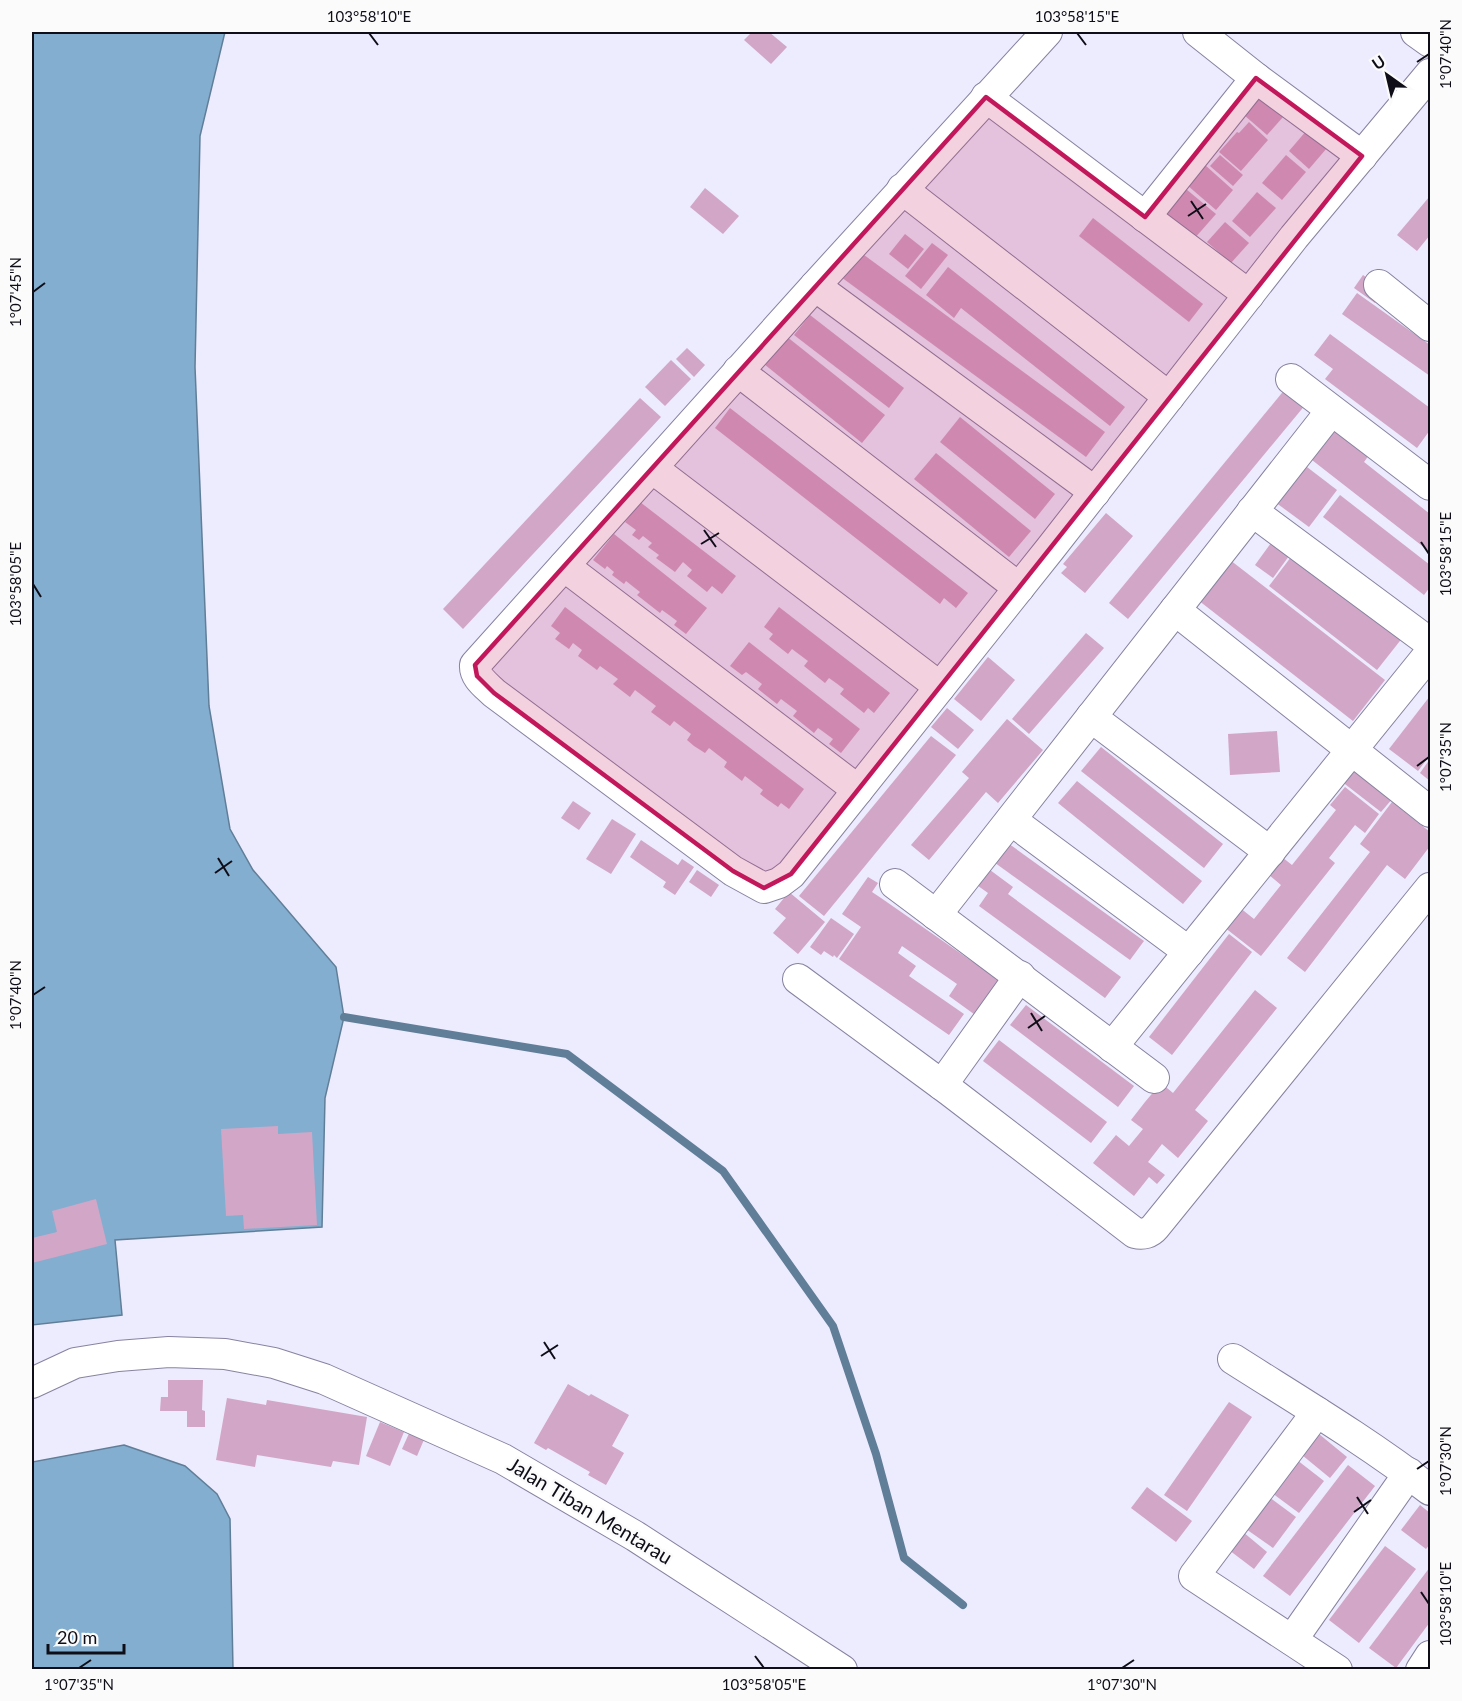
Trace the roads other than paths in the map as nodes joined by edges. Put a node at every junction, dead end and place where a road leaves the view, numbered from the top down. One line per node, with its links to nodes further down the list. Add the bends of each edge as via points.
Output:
1 (1047, 32): 7 (street)
2 (1198, 32): 6 (street)
3 (1416, 32): 4 (street)
4 (1431, 42)
5 (1431, 74): 8 (street)
6 (1256, 78): 8 (street); 10 (street)
7 (986, 98): 9 (street); 10 (street)
8 (1362, 156): 13 (street)
9 (902, 189): 12 (street); 17 (street)
10 (1145, 217): 13 (street)
11 (1379, 285): 14 (street)
12 (815, 286): 15 (street); 21 (street)
13 (1249, 295): 17 (street)
14 (1426, 313)
15 (738, 371): 19 (street); 24 (street)
16 (1291, 380): 18 (street)
17 (1169, 397): 21 (street)
18 (1332, 411): 20 (street); 22 (street)
19 (652, 468): 23 (street); 28 (street)
20 (1431, 486)
21 (1095, 492): 24 (street)
22 (1252, 511): 25 (street); 26 (street)
23 (564, 566): 31 (street); 31 (street, via 475,665 477,676 494,693 733,871 764,888 791,874)
24 (1019, 588): 28 (street)
25 (1175, 610): 29 (street); 30 (street)
26 (1431, 644)
27 (1431, 653): 30 (street)
28 (940, 687): 31 (street)
29 (1091, 717): 33 (street); 34 (street)
30 (1353, 750): 32 (street); 34 (street)
31 (858, 789)
32 (1431, 812)
33 (1011, 820): 37 (street); 38 (street)
34 (1270, 852): 38 (street)
35 (895, 884): 37 (street)
36 (1431, 888): 43 (street, via 1155,1227 1144,1234 1135,1233)
37 (936, 915): 40 (street)
38 (1189, 952): 41 (street)
39 (798, 979): 43 (street)
40 (1025, 980): 41 (street); 43 (street)
41 (1112, 1047): 42 (street)
42 (1154, 1078)
43 (946, 1088)
44 (1233, 1359): 46 (street)
45 (32, 1383): 50 (street, Jalan Tiban Mentarau, via 75,1363 169,1352 225,1354 274,1363 324,1379 503,1458 635,1536)
46 (1317, 1412): 47 (street); 48 (street, via 1194,1576)
47 (1420, 1482): 48 (street)
48 (1292, 1640): 51 (street)
49 (1431, 1656): 52 (street)
50 (842, 1670)
51 (1337, 1670)
52 (1421, 1670)

